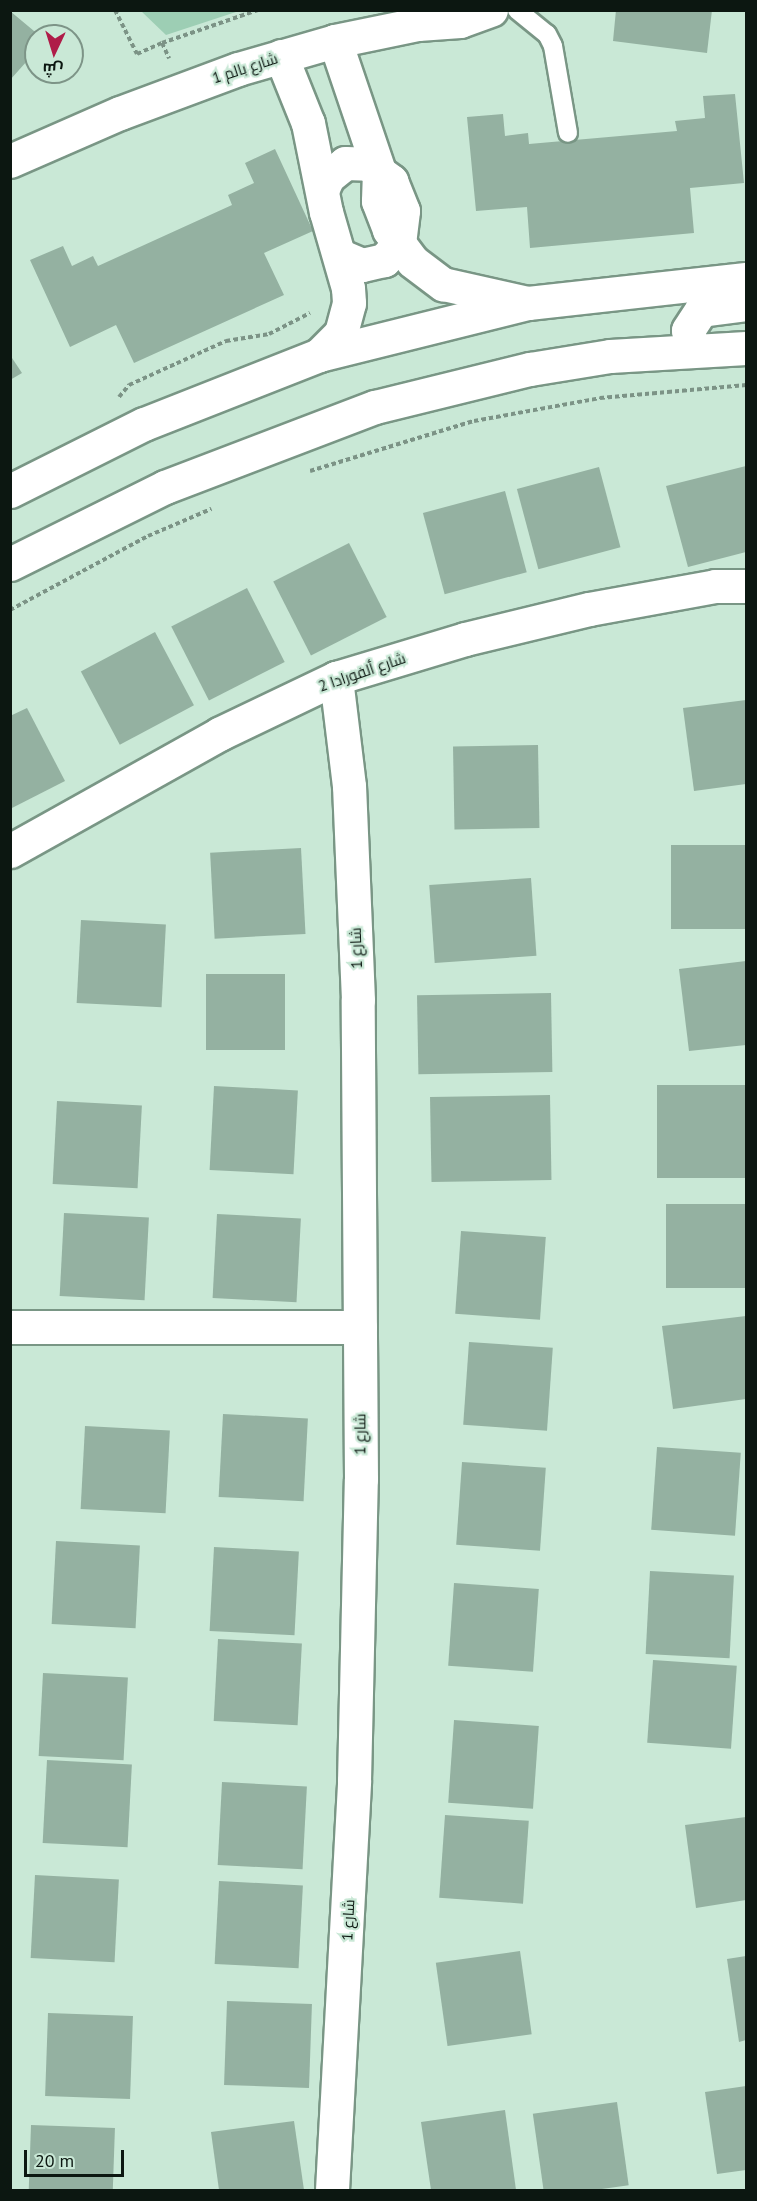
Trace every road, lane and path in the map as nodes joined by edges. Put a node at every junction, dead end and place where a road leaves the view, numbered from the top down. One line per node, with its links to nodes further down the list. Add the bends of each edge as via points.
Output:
1 (115, 10): 6 (path, via 137,54)
2 (258, 10): 6 (path)
3 (491, 10): 5 (street, شارع بالم 1, via 460,21 418,24)
4 (517, 10): 9 (lane, via 547,34 553,45)
5 (334, 41): 7 (street, شارع بالم 1); 11 (street)
6 (162, 43): 8 (path)
7 (281, 56): 8 (street, شارع بالم 1); 12 (street, via 308,123)
8 (182, 89): 10 (street, شارع بالم 1)
9 (568, 133)
10 (10, 161)
11 (379, 171): 12 (street, via 357,161 345,163 328,177); 13 (street, via 378,201 389,230)
12 (323, 188): 14 (street, via 332,234)
13 (399, 243): 14 (street, via 384,260 374,264 351,263); 16 (street, via 426,275 443,284)
14 (341, 256): 20 (street, via 348,288 346,318 341,333)
15 (747, 279): 16 (street)
16 (528, 303): 20 (street, via 438,322)
17 (747, 304): 19 (street, via 701,310 688,330)
18 (747, 348): 19 (street)
19 (692, 349): 25 (street, via 610,356 530,369 375,407 165,487)
20 (319, 355): 23 (street, via 144,423)
21 (747, 385): 22 (path, via 600,398 474,421)
22 (305, 473)
23 (10, 491)
24 (222, 504): 27 (path, via 138,542)
25 (10, 564)
26 (747, 586): 28 (street, شارع ألفورادا 2, via 715,586 589,609 465,639)
27 (10, 610)
28 (336, 678): 29 (street, شارع ألفورادا 2, via 219,734); 31 (street, شارع 1, via 353,853 361,1160)
29 (10, 851)
30 (10, 1327): 31 (street)
31 (360, 1327): 32 (street, شارع 1, via 355,1758)
32 (332, 2190)

